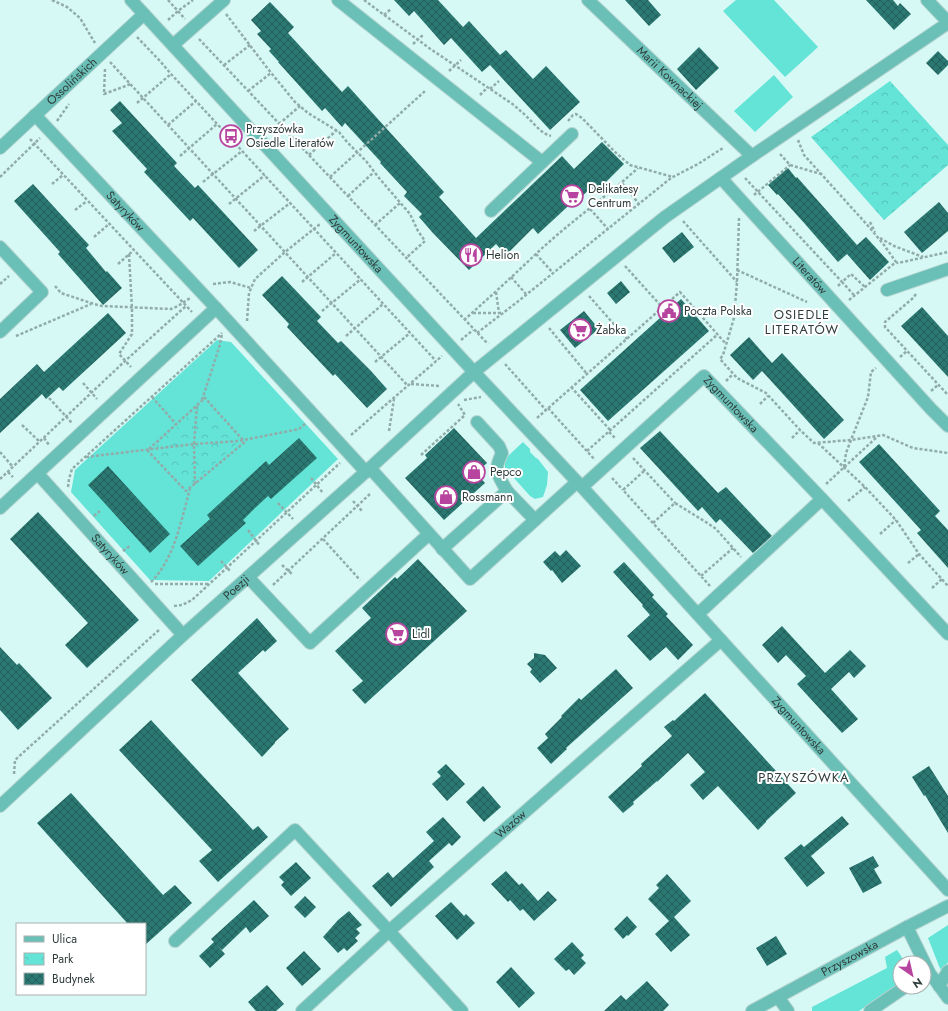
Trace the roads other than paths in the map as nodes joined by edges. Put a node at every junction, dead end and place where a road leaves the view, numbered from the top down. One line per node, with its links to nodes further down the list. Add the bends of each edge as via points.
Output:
1 (131, 0): 6 (street, Zygmuntowska)
2 (224, 0): 8 (street)
3 (338, 0): 13 (street)
4 (588, 0): 12 (street, Marii Kownackiej)
5 (927, 0): 7 (street)
6 (144, 14): 8 (street, Zygmuntowska); 9 (street, Ossolińskich)
7 (948, 22): 12 (street)
8 (173, 45): 21 (street, Zygmuntowska)
9 (35, 115): 11 (street, Ossolińskich); 19 (street, Satyryków)
10 (569, 128): 13 (street)
11 (0, 148)
12 (752, 156): 14 (street)
13 (542, 162): 15 (street)
14 (720, 178): 21 (street, via 665,217); 23 (street, Literatów)
15 (491, 211)
16 (0, 247): 20 (street, via 42,292)
17 (948, 269): 18 (street)
18 (888, 290)
19 (216, 308): 24 (street, Satyryków); 25 (street)
20 (5, 335)
21 (474, 372): 24 (street, Poezji); 26 (street, Zygmuntowska)
22 (477, 422): 27 (street, via 499,446 502,453 496,471)
23 (948, 426)
24 (368, 470): 31 (street, Satyryków); 33 (street, Poezji)
25 (38, 474): 29 (street); 36 (street, Satyryków)
26 (580, 484): 28 (street, Zygmuntowska, via 606,471 704,376); 30 (street); 34 (street, Zygmuntowska)
27 (507, 491): 30 (street); 32 (street)
28 (822, 499): 34 (street); 35 (street, Zygmuntowska)
29 (0, 508)
30 (535, 520): 32 (street, Satyryków, via 470,579)
31 (429, 534): 32 (street, Satyryków); 33 (street, via 310,643)
32 (442, 549)
33 (248, 576): 36 (street, Poezji)
34 (698, 614): 37 (street, Zygmuntowska)
35 (948, 634)
36 (182, 635): 38 (street, Poezji)
37 (721, 640): 39 (street, Zygmuntowska); 42 (street, Wazów)
38 (0, 806)
39 (948, 890)
40 (948, 906): 41 (street, Przyszowska)
41 (907, 927): 44 (street); 49 (street, Przyszowska)
42 (389, 931): 43 (street, via 295,830); 51 (street, Wazów); 52 (street)
43 (175, 941)
44 (919, 955)
45 (948, 971): 47 (street)
46 (932, 979): 47 (street)
47 (940, 986): 50 (street)
48 (893, 995): 55 (street)
49 (778, 997): 53 (street, Przyszowska); 54 (street)
50 (948, 998)
51 (302, 1011)
52 (462, 1011)
53 (752, 1011)
54 (788, 1011)
55 (870, 1011)

